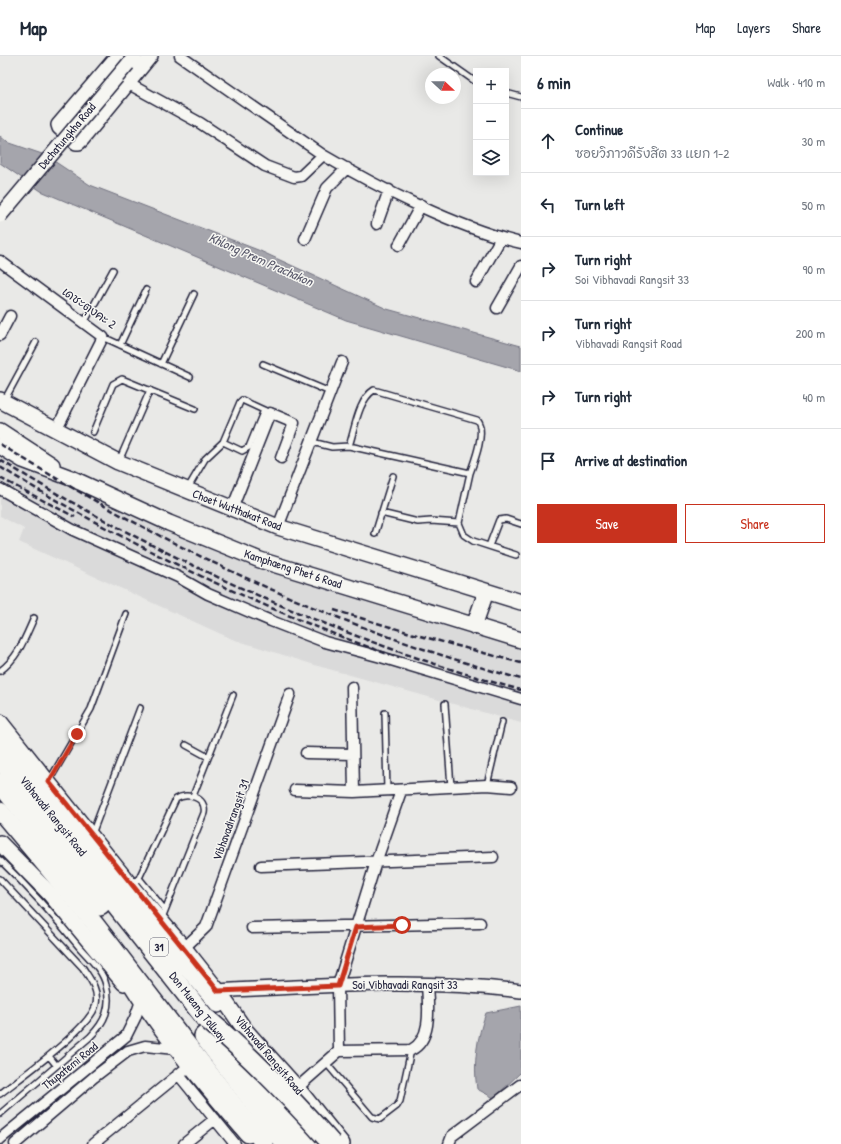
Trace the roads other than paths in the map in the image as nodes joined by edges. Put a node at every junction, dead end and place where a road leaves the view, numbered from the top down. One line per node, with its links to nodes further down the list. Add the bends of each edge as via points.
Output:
1 (117, 56): 7 (street, via 60,122 59,128 79,143)
2 (151, 56): 7 (street)
3 (180, 56): 10 (street)
4 (439, 56): 6 (lane)
5 (132, 60): 14 (street, Dechatungkha Road, bridge)
6 (473, 80)
7 (129, 84): 10 (street, via 200,122 265,166 294,177 301,176)
8 (509, 94): 9 (lane)
9 (521, 97)
10 (323, 154): 11 (street)
11 (346, 168): 12 (street); 17 (street, via 327,188)
12 (389, 190): 13 (street); 15 (street)
13 (421, 205): 16 (street); 19 (street)
14 (0, 216)
15 (377, 224)
16 (501, 238): 18 (street); 23 (street)
17 (305, 239)
18 (521, 243)
19 (399, 245)
20 (0, 261): 28 (street, เดชะตุงคะ 2)
21 (521, 266): 26 (street)
22 (113, 270): 28 (lane)
23 (476, 282)
24 (146, 290): 32 (lane)
25 (194, 294): 34 (lane)
26 (497, 308)
27 (10, 316): 29 (street)
28 (84, 323): 30 (street, เดชะตุงคะ 2)
29 (0, 335)
30 (104, 337): 32 (lane, เดชะตุงคะ 2); 42 (street)
31 (36, 342): 39 (lane)
32 (120, 344): 34 (lane, เดชะตุงคะ 2)
33 (342, 362): 38 (street)
34 (161, 364): 36 (lane, เดชะตุงคะ 2)
35 (263, 364): 38 (lane)
36 (190, 377)
37 (150, 390): 40 (lane); 44 (lane, via 122,379 117,380); 50 (lane)
38 (330, 392): 46 (street)
39 (2, 401): 42 (main road, Choet Wutthakat Road)
40 (195, 409)
41 (267, 411): 45 (lane, via 249,447 242,451); 45 (lane, via 242,400); 49 (street, via 294,423); 56 (street)
42 (56, 430): 50 (main road, Choet Wutthakat Road)
43 (0, 431): 53 (main road, Kamphaeng Phet 6 Road)
44 (93, 432)
45 (223, 442): 55 (lane, via 205,459)
46 (312, 442): 48 (lane, via 332,447); 60 (street)
47 (0, 446): 53 (main road, Kamphaeng Phet 6 Road, via 23,460)
48 (349, 446): 51 (lane); 51 (lane, via 362,405 374,390 477,420 480,424 480,436)
49 (281, 458)
50 (118, 462): 55 (main road, Choet Wutthakat Road)
51 (470, 473): 58 (lane)
52 (393, 476): 57 (lane)
53 (71, 478): 68 (main road, Kamphaeng Phet 6 Road, via 169,523 260,560)
54 (0, 489): 74 (street, via 73,530 271,621 325,642 381,656)
55 (187, 491): 56 (main road, Choet Wutthakat Road)
56 (232, 509): 60 (main road, Choet Wutthakat Road)
57 (381, 513): 58 (lane, via 418,522); 61 (lane)
58 (459, 523): 62 (lane, via 464,535)
59 (521, 524): 62 (lane, via 506,519 499,520)
60 (278, 527): 64 (main road, Choet Wutthakat Road)
61 (375, 534)
62 (489, 546): 63 (lane)
63 (516, 555)
64 (486, 592): 65 (main road, Choet Wutthakat Road); 68 (main road)
65 (521, 602)
66 (126, 614): 87 (lane, via 91,708)
67 (34, 618): 70 (lane, via 15,657)
68 (474, 626): 69 (main road, Kamphaeng Phet 6 Road)
69 (521, 640)
70 (0, 671)
71 (352, 687): 84 (street)
72 (290, 694): 111 (street, Vibhavadirangsit 31, via 206,927)
73 (233, 695): 85 (lane)
74 (521, 699)
75 (445, 704): 90 (lane)
76 (140, 708): 98 (lane)
77 (385, 712): 93 (lane)
78 (0, 722): 87 (main road, Vibhavadi Rangsit Road / 31)
79 (502, 722): 89 (lane)
80 (0, 740): 114 (main road)
81 (186, 745): 85 (lane)
82 (0, 751): 145 (highway, Vibhavadi Rangsit Road / 31)
83 (306, 753): 84 (street)
84 (353, 754): 95 (street)
85 (208, 757): 96 (lane)
86 (0, 759): 118 (highway, Don Mueang Tollway / 31)
87 (49, 782): 98 (main road, Vibhavadi Rangsit Road / 31)
88 (0, 783): 143 (highway, Don Mueang Tollway / 31, via 175,996)
89 (487, 785): 90 (street); 91 (street)
90 (450, 787): 94 (street)
91 (511, 787)
92 (295, 790): 95 (street)
93 (387, 791): 94 (street); 95 (street)
94 (401, 791): 102 (street)
95 (354, 792)
96 (193, 796): 105 (lane, via 176,799); 106 (lane, via 203,803 204,813)
97 (0, 811): 108 (highway)
98 (91, 834): 105 (main road, Vibhavadi Rangsit Road / 31)
99 (0, 843): 117 (main road, via 65,912 119,978)
100 (493, 857): 102 (street)
101 (0, 860): 125 (lane, via 65,930 101,974 106,984 108,1005 106,1016 99,1028)
102 (376, 862): 103 (street); 109 (street)
103 (261, 866)
104 (0, 879): 123 (lane, via 83,968 93,982 97,994 96,1005 87,1022)
105 (135, 882): 106 (main road, Vibhavadi Rangsit Road / 31)
106 (163, 916): 111 (main road, Vibhavadi Rangsit Road / 31)
107 (480, 923): 109 (street)
108 (95, 924): 117 (main road); 142 (highway)
109 (356, 927): 110 (street); 113 (street)
110 (252, 928)
111 (184, 948): 116 (main road, Vibhavadi Rangsit Road / 31)
112 (427, 984): 113 (street, Soi Vibhavadi Rangsit 33); 115 (street, Soi Vibhavadi Rangsit 33, via 476,985); 121 (street, via 426,1028 421,1042)
113 (338, 986): 116 (street, Soi Vibhavadi Rangsit 33); 122 (street)
114 (203, 989): 116 (main road); 119 (main road)
115 (521, 990)
116 (218, 991): 119 (main road, Vibhavadi Rangsit Road / 31)
117 (138, 997): 120 (main road); 127 (street, Thupatemi Road, via 135,1018 126,1036)
118 (208, 1020): 144 (highway, Don Mueang Tollway / 31, bridge); 146 (highway, 31, bridge, via 286,1092)
119 (245, 1030): 130 (main road, Vibhavadi Rangsit Road / 31)
120 (175, 1049): 126 (main road); 132 (street, Thupatemi Road, via 154,1046 132,1049)
121 (411, 1050): 122 (street); 124 (lane, via 400,1101 380,1119 372,1117)
122 (339, 1051): 124 (street)
123 (49, 1056): 125 (lane); 129 (lane)
124 (326, 1063): 130 (street)
125 (56, 1065): 134 (lane)
126 (183, 1070): 135 (street); 138 (street); 141 (main road)
127 (70, 1083): 132 (lane); 136 (street, Thupatemi Road)
128 (520, 1085): 148 (street, via 452,1136)
129 (7, 1088): 131 (lane); 133 (lane)
130 (297, 1088): 147 (main road, Vibhavadi Rangsit Road / 31)
131 (0, 1091)
132 (76, 1092): 137 (street, Thupatemi Road)
133 (0, 1094)
134 (0, 1114)
135 (215, 1119): 139 (street); 140 (street)
136 (0, 1139)
137 (15, 1144)
138 (93, 1144)
139 (184, 1144)
140 (235, 1144)
141 (256, 1144)
142 (264, 1144)
143 (285, 1144)
144 (305, 1144)
145 (317, 1144)
146 (332, 1144)
147 (342, 1144)
148 (449, 1144)

